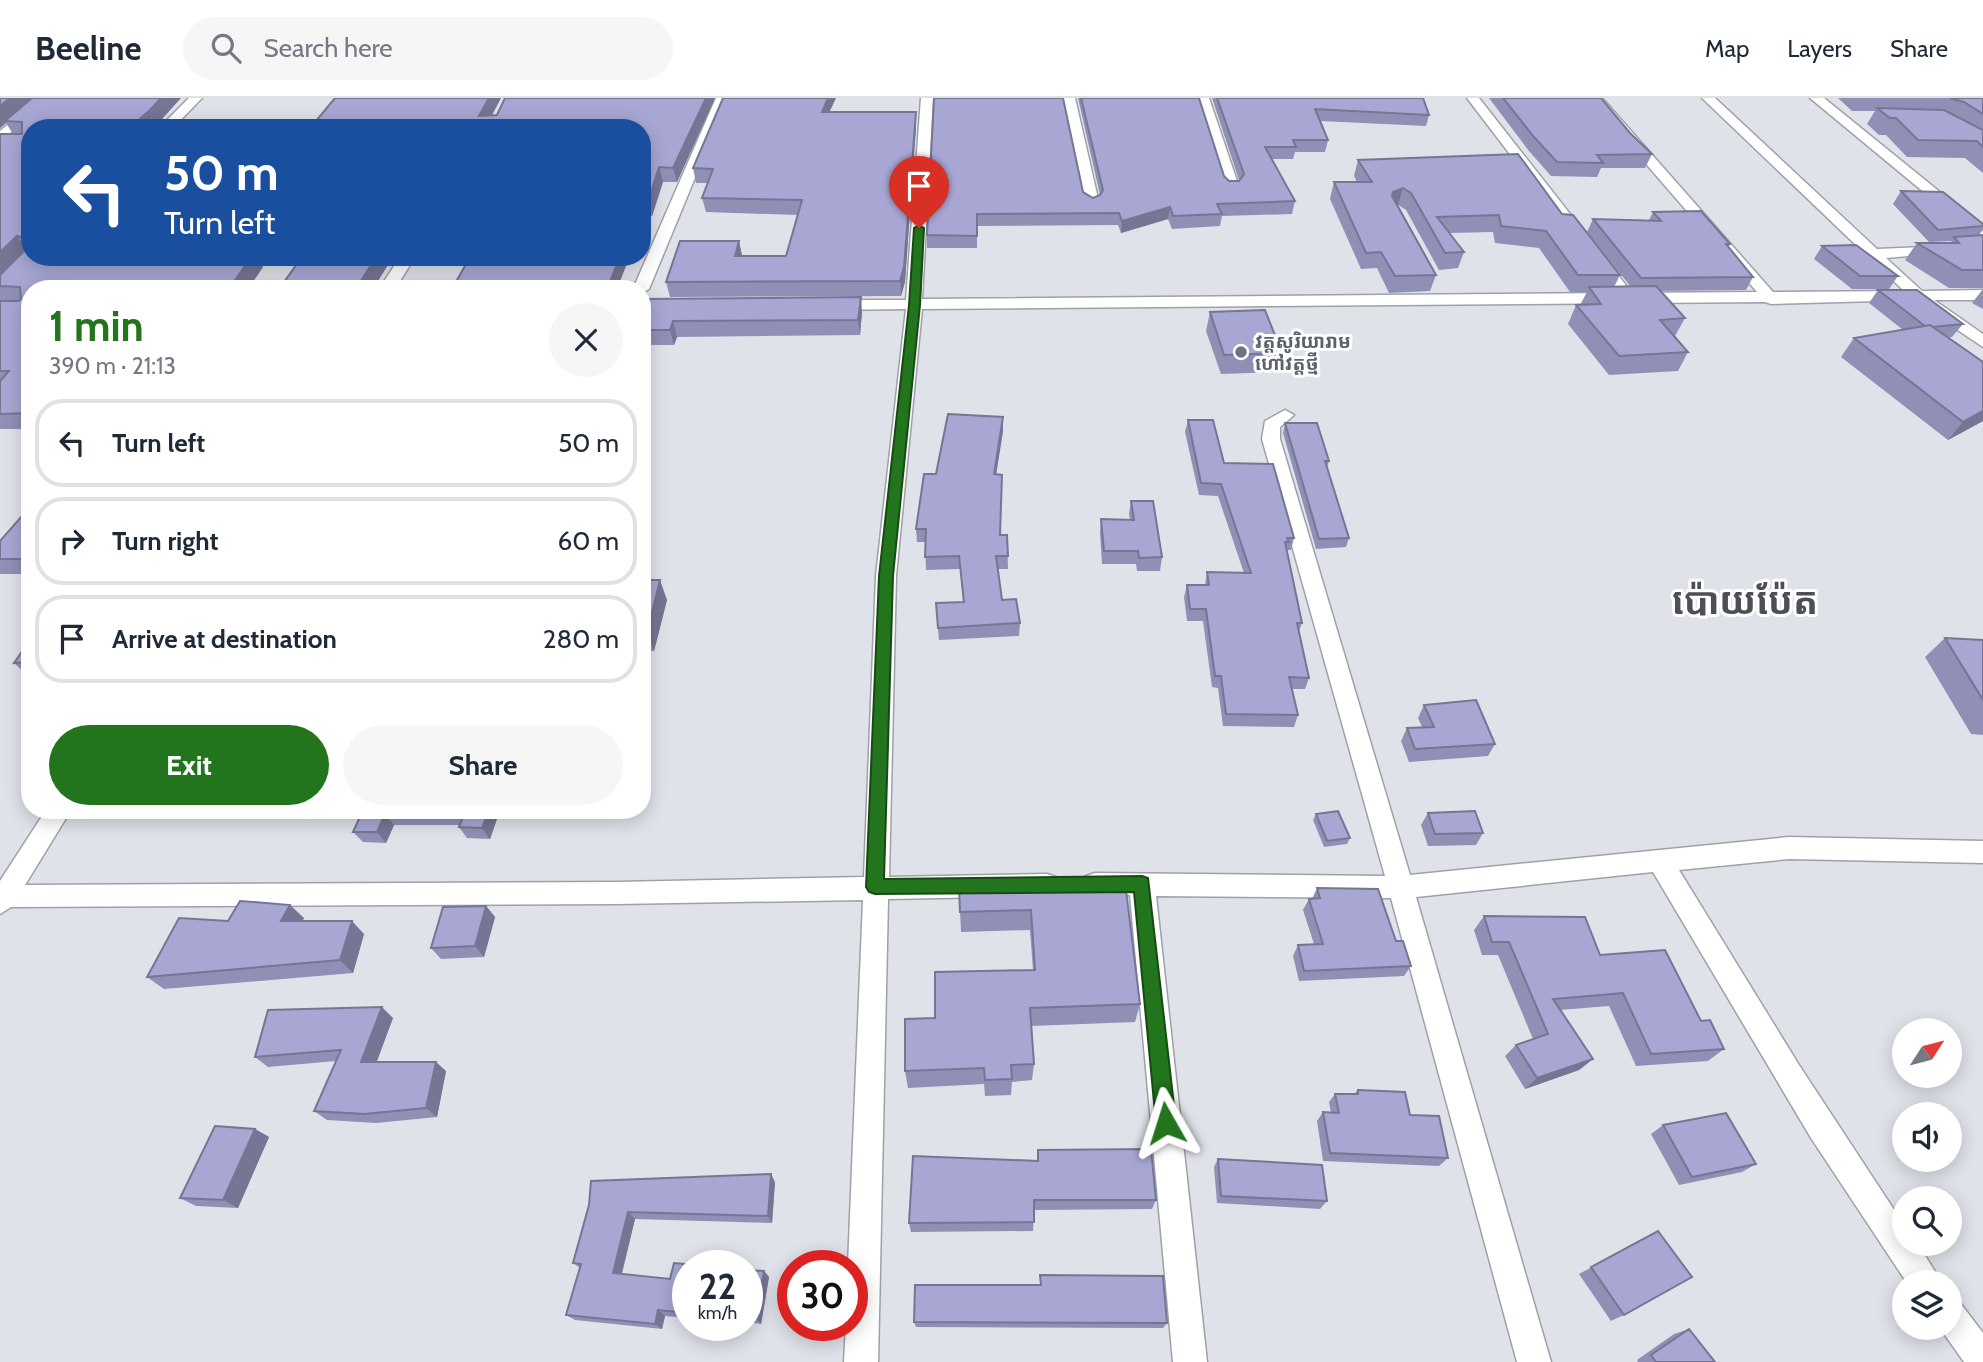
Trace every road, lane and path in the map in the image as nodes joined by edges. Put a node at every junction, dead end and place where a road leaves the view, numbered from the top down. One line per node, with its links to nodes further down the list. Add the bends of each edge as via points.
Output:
1 (48, 98): 13 (street)
2 (196, 98): 14 (street)
3 (722, 98): 23 (street)
4 (927, 98): 31 (street)
5 (1069, 98): 19 (street)
6 (1203, 98): 18 (street)
7 (1473, 98): 28 (street)
8 (1595, 98): 27 (street)
9 (1707, 98): 22 (street)
10 (1816, 98): 11 (street)
11 (1840, 117): 12 (street); 20 (street)
12 (1867, 117)
13 (24, 119)
14 (174, 119)
15 (21, 122): 16 (street)
16 (0, 140): 17 (street)
17 (20, 142)
18 (1232, 187)
19 (1092, 204)
20 (1981, 236)
21 (1953, 249): 22 (street)
22 (1873, 254): 26 (street)
23 (651, 265)
24 (1435, 280): 29 (street)
25 (1983, 295): 26 (street)
26 (1919, 297): 27 (street); 32 (street)
27 (1771, 299): 28 (street)
28 (1629, 300): 29 (street)
29 (1446, 301): 31 (street)
30 (819, 305): 31 (street)
31 (914, 305): 38 (street, via 886,576)
32 (1983, 342)
33 (1284, 415): 39 (street, via 1271,425 1271,439)
34 (53, 819): 40 (street)
35 (1983, 852): 36 (street, via 1789,848)
36 (1660, 861): 39 (street); 41 (street)
37 (1142, 884): 38 (street); 39 (street); 45 (street)
38 (875, 887): 40 (street); 44 (street)
39 (1401, 887): 46 (street)
40 (2, 898)
41 (1917, 1270)
42 (1962, 1332): 43 (street)
43 (1983, 1361)
44 (862, 1362)
45 (1190, 1362)
46 (1534, 1362)

